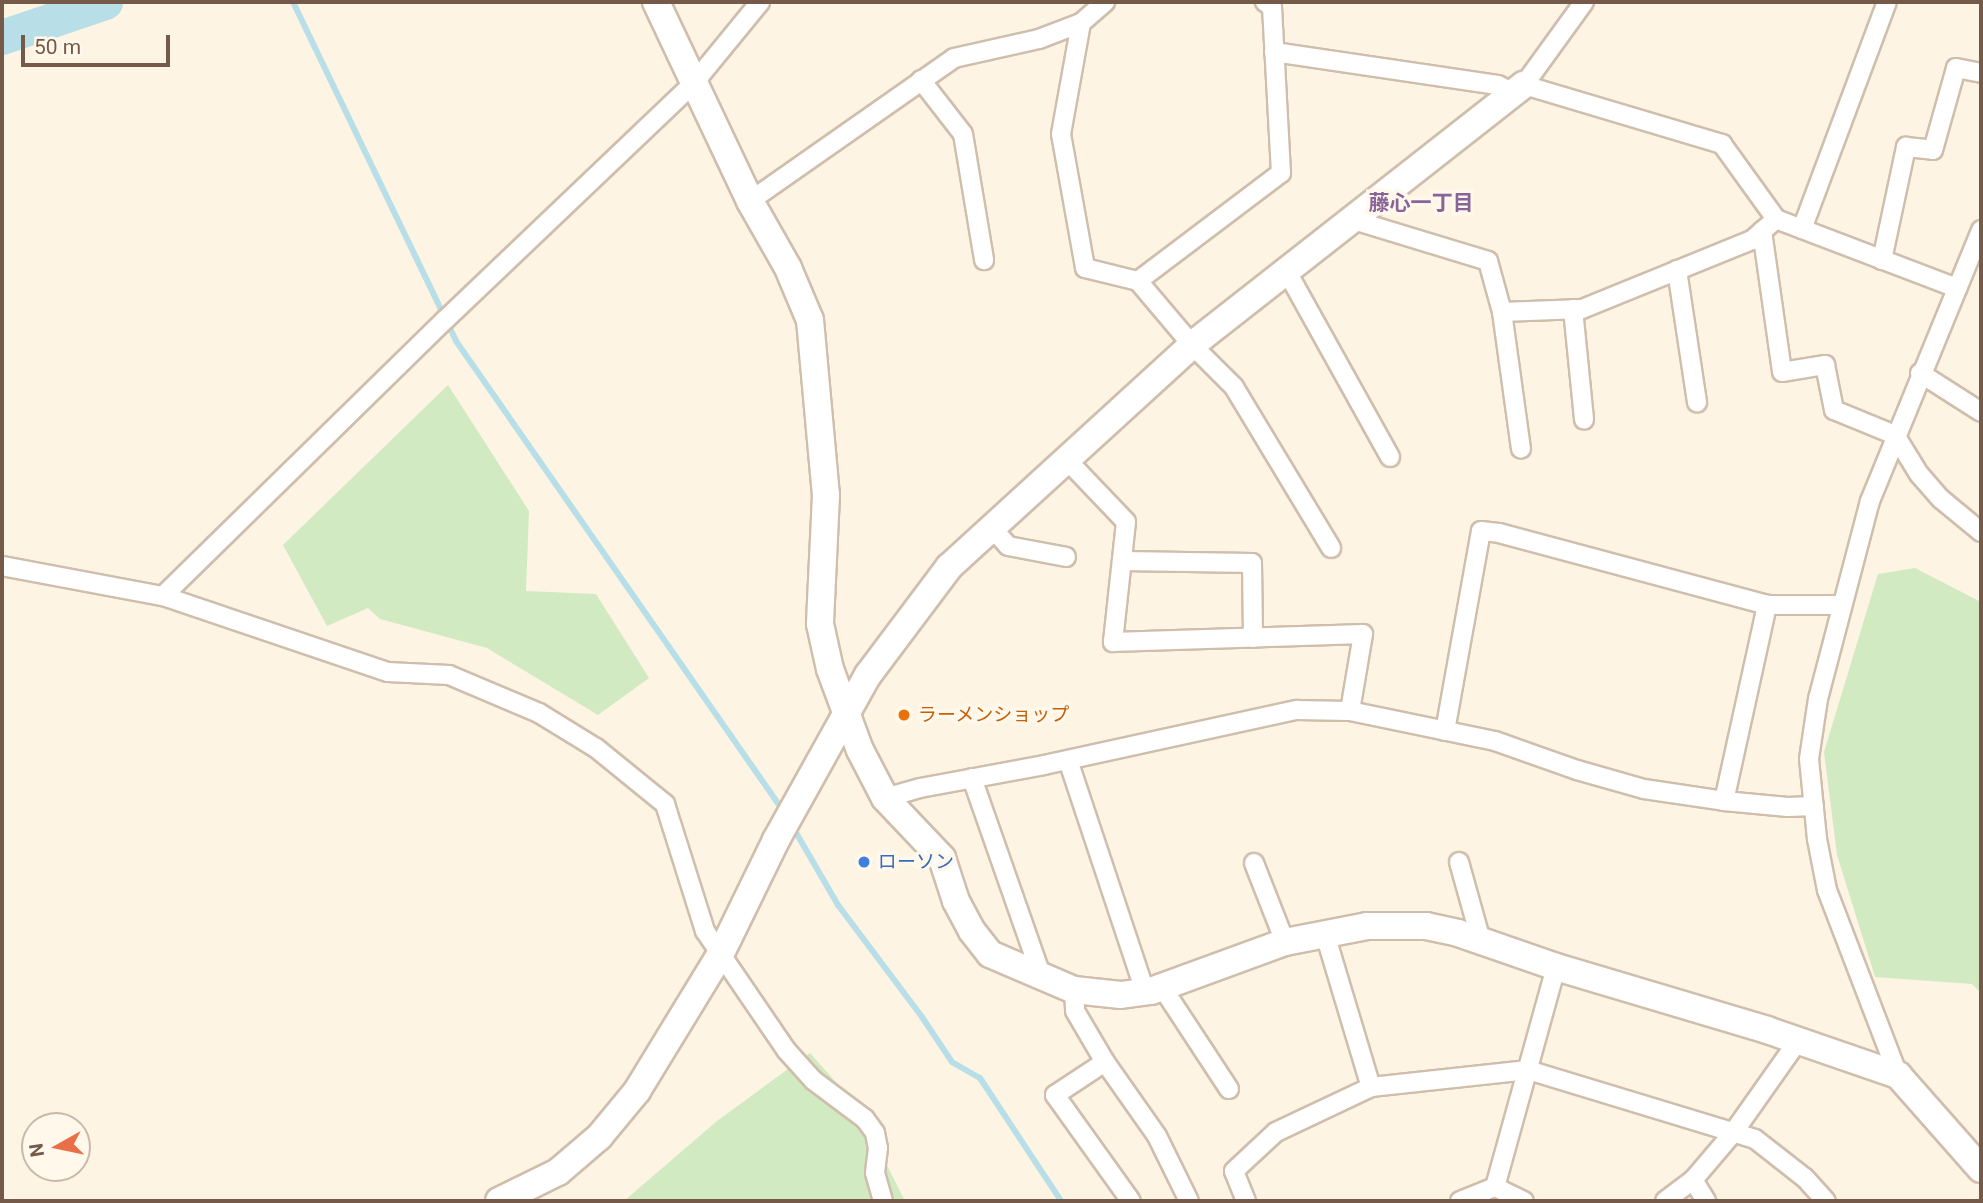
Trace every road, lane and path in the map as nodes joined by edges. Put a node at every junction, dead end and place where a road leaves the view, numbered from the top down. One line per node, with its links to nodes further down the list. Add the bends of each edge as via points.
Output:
1 (656, 2): 11 (street)
2 (760, 2): 11 (street)
3 (1105, 2): 7 (street)
4 (1265, 2): 8 (street, via 1272,7)
5 (1584, 2): 12 (street)
6 (1887, 2): 16 (street)
7 (1080, 23): 10 (street, via 1039,40 954,58); 22 (street, via 1061,134 1084,268)
8 (1275, 52): 12 (street); 22 (street, via 1281,173)
9 (1981, 73): 19 (street, via 1956,68 1933,149 1906,147)
10 (921, 80): 13 (street); 18 (street, via 963,134)
11 (693, 85): 13 (street); 41 (street, via 446,318)
12 (1518, 89): 14 (street); 15 (street, via 1722,144)
13 (750, 201): 46 (street, via 788,268 810,320 825,495 820,624)
14 (1350, 219): 20 (street); 25 (street, via 1488,261)
15 (1769, 225): 16 (street); 21 (street, via 1752,240); 31 (street, via 1782,372 1825,365 1834,410)
16 (1802, 229): 19 (street)
17 (1981, 230): 23 (street)
18 (984, 260)
19 (1882, 260): 23 (street)
20 (1286, 270): 26 (street); 33 (street)
21 (1677, 270): 24 (street); 28 (street)
22 (1138, 281): 26 (street)
23 (1957, 288): 27 (street)
24 (1573, 309): 25 (street); 30 (street)
25 (1502, 312): 32 (street)
26 (1192, 345): 34 (street); 37 (street, via 1234,387)
27 (1920, 373): 29 (street); 31 (street)
28 (1697, 402)
29 (1981, 412)
30 (1584, 419)
31 (1895, 435): 36 (street, via 1941,499); 43 (street, via 1870,501)
32 (1521, 449)
33 (1390, 457)
34 (1068, 461): 35 (street); 39 (street, via 1126,522)
35 (992, 528): 38 (street, via 1008,546); 46 (street, via 948,567 897,632)
36 (1981, 532)
37 (1331, 548)
38 (1066, 557)
39 (1122, 561): 44 (street, via 1252,562); 44 (street, via 1112,642)
40 (2, 566): 41 (street)
41 (163, 596): 58 (street, via 388,672 449,675 539,713 596,748 665,804 705,931)
42 (1767, 605): 43 (street); 47 (street, via 1481,531); 51 (street)
43 (1842, 605): 52 (street, via 1812,723 1809,759)
44 (1252, 638): 45 (street, via 1363,634)
45 (1350, 710): 47 (street); 48 (street, via 1297,710)
46 (847, 715): 50 (street); 58 (street, via 776,840)
47 (1445, 731): 51 (street, via 1495,741 1644,789)
48 (1068, 760): 49 (street); 61 (street)
49 (972, 778): 50 (street); 60 (street)
50 (885, 798): 60 (street, via 942,858 956,901 990,954)
51 (1724, 801): 52 (street)
52 (1814, 806): 66 (street, via 1827,890)
53 (1459, 862): 56 (street)
54 (1254, 863): 57 (street)
55 (1325, 934): 56 (street, via 1400,925); 57 (street); 67 (street)
56 (1481, 941): 59 (street)
57 (1285, 942): 61 (street)
58 (720, 955): 73 (street, via 636,1091 599,1137 558,1172); 74 (street, via 787,1051 875,1133 875,1173)
59 (1556, 967): 63 (street); 65 (street)
60 (1042, 978): 62 (street)
61 (1154, 989): 62 (street, via 1121,995); 68 (street)
62 (1074, 990): 64 (street, via 1075,1011)
63 (1798, 1041): 66 (street); 69 (street)
64 (1105, 1062): 75 (street, via 1055,1095); 76 (street, via 1157,1136)
65 (1528, 1070): 67 (street); 69 (street); 72 (street)
66 (1898, 1075): 70 (street)
67 (1371, 1087): 77 (street, via 1276,1132 1234,1171)
68 (1229, 1089)
69 (1733, 1133): 71 (street); 82 (street, via 1755,1139 1805,1178)
70 (1981, 1169)
71 (1692, 1180): 80 (street); 81 (street)
72 (1495, 1187): 78 (street); 79 (street)
73 (499, 1201)
74 (883, 1201)
75 (1131, 1201)
76 (1189, 1201)
77 (1246, 1201)
78 (1460, 1201)
79 (1524, 1201)
80 (1665, 1201)
81 (1706, 1201)
82 (1826, 1201)

